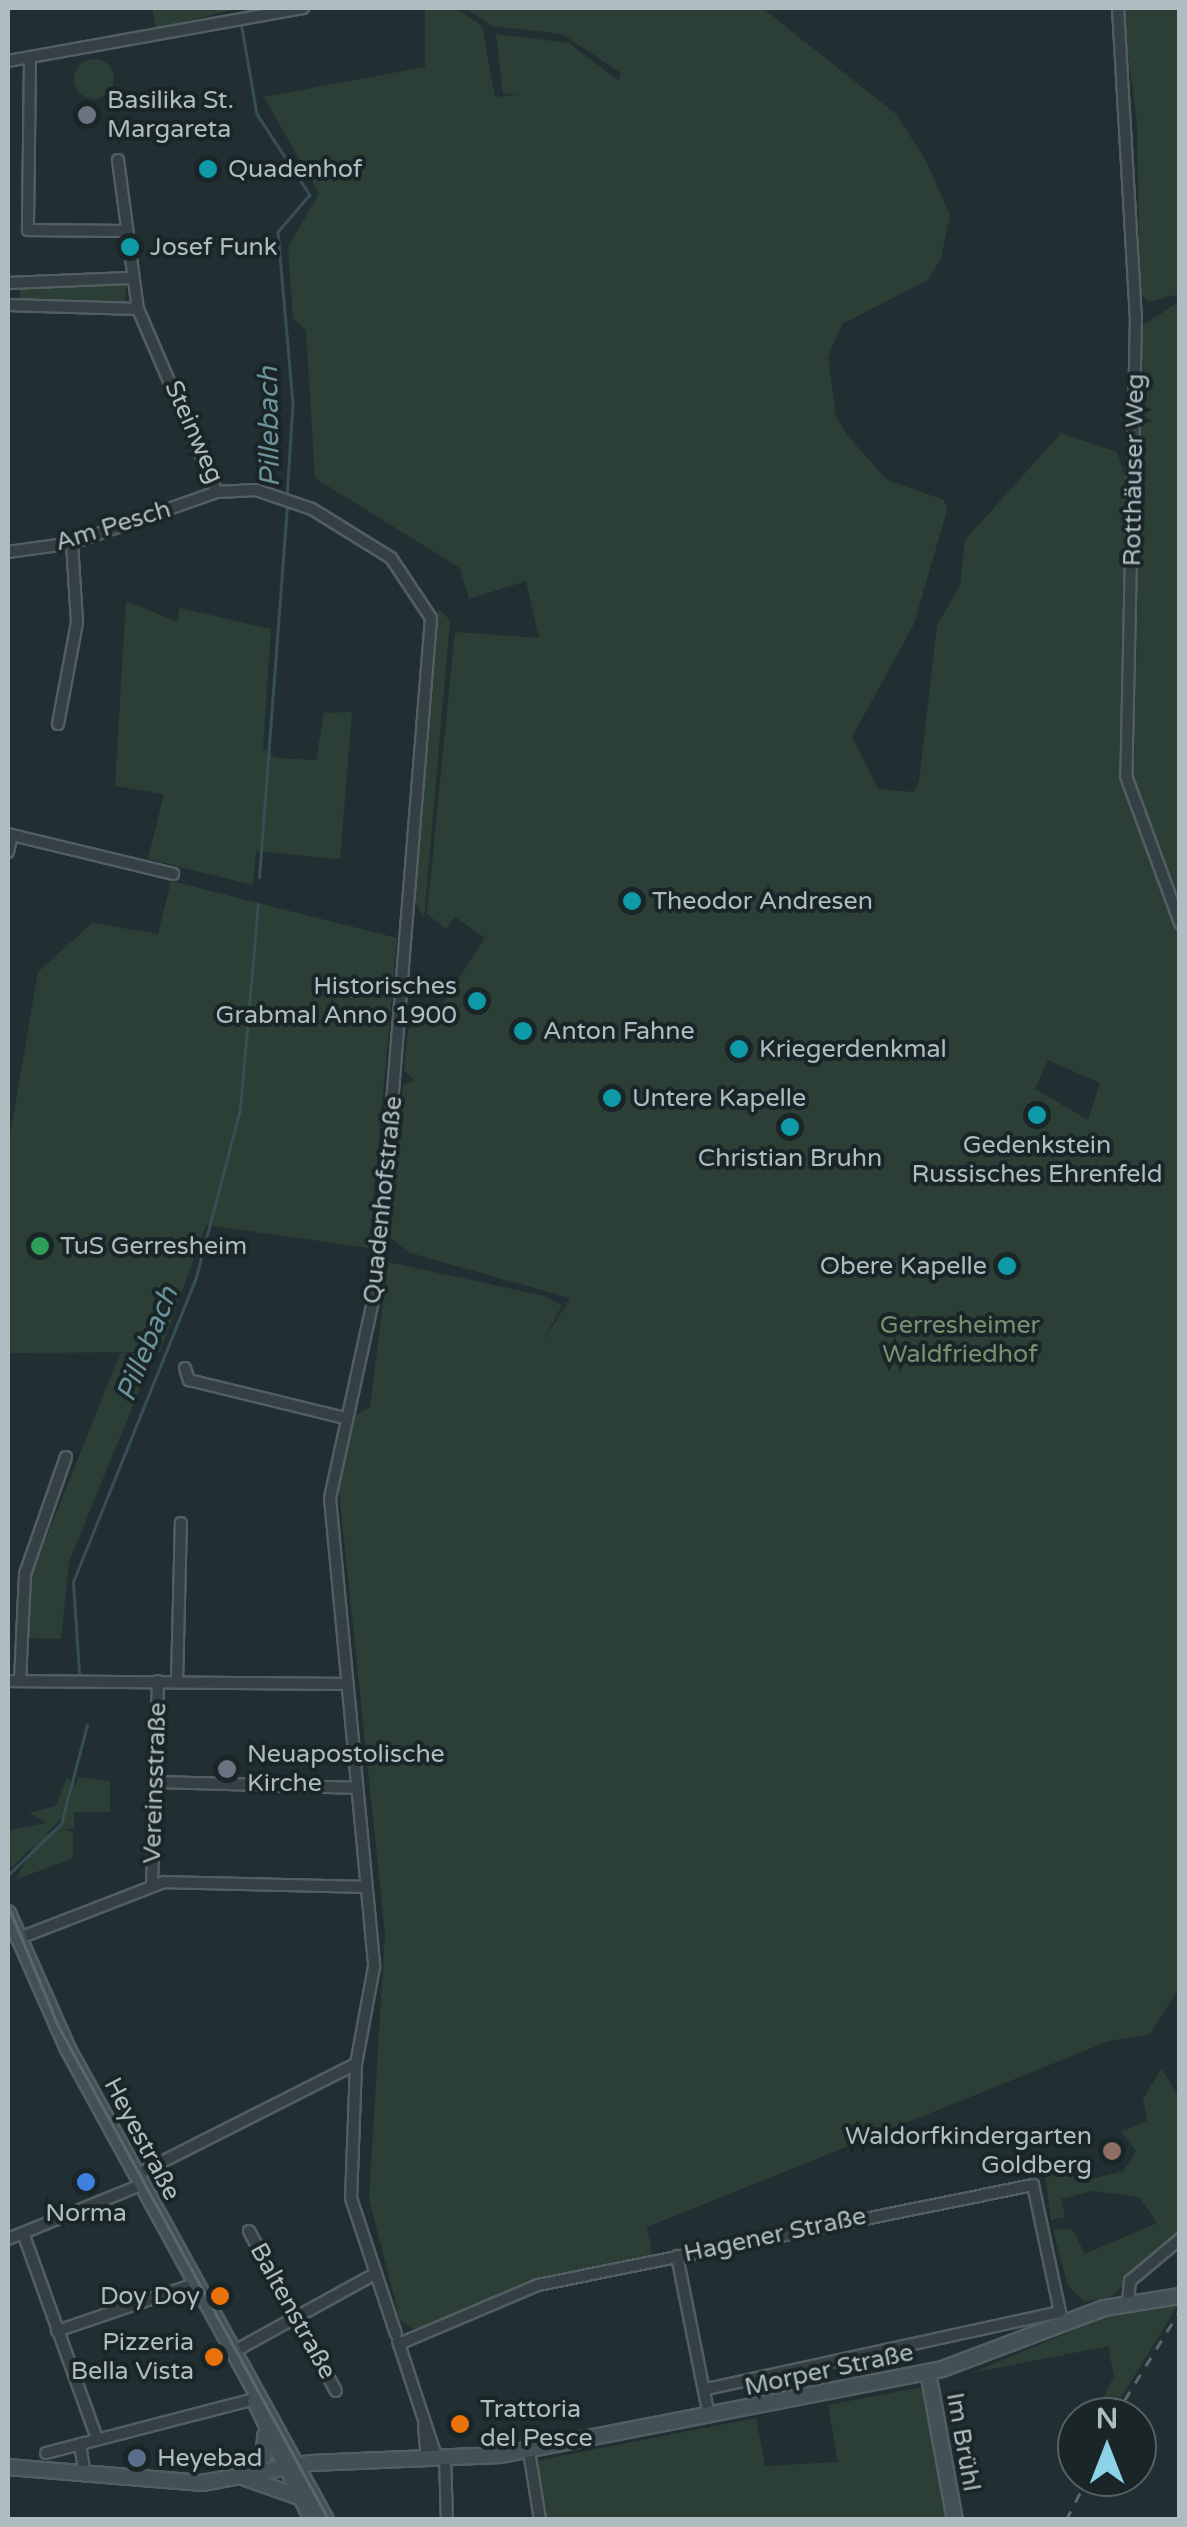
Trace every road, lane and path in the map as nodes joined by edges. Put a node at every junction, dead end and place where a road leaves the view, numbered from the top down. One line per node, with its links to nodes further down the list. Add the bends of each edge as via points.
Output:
1 (303, 8): 3 (street)
2 (1118, 8): 19 (street, Rotthäuser Weg, via 1136,316 1126,776)
3 (30, 60): 4 (street); 6 (street, via 28,230)
4 (8, 62)
5 (118, 160): 6 (street, Steinweg)
6 (122, 231): 7 (street, Steinweg)
7 (130, 278): 8 (street); 10 (street, Steinweg)
8 (8, 283)
9 (8, 305): 10 (street)
10 (138, 309): 11 (street, Steinweg)
11 (216, 492): 12 (street, Am Pesch); 14 (street, Steinweg, via 296,503 391,558)
12 (72, 543): 13 (street, Am Pesch); 15 (street, via 78,610)
13 (8, 552)
14 (428, 607): 21 (street, Quadenhofstraße, via 380,1249)
15 (58, 724)
16 (10, 835): 17 (street); 18 (street)
17 (8, 852)
18 (172, 874)
19 (1180, 922)
20 (185, 1368): 21 (street, via 189,1380)
21 (345, 1418): 27 (street, Quadenhofstraße, via 330,1516)
22 (66, 1457): 24 (street, via 25,1574)
23 (181, 1523): 26 (street)
24 (14, 1681): 25 (street)
25 (158, 1681): 26 (street); 28 (street, Vereinsstraße)
26 (177, 1682): 27 (street)
27 (346, 1684): 29 (street, Quadenhofstraße)
28 (156, 1782): 29 (street); 30 (street, Vereinsstraße)
29 (356, 1788): 31 (street, Quadenhofstraße)
30 (152, 1884): 31 (street); 33 (street)
31 (365, 1888): 34 (street, Quadenhofstraße, via 373,1979)
32 (8, 1913): 33 (main road, Heyestraße)
33 (17, 1939): 35 (main road, Heyestraße)
34 (356, 2064): 35 (street); 41 (street, Quadenhofstraße, via 352,2198)
35 (139, 2180): 37 (street); 42 (main road, Heyestraße)
36 (249, 2231): 46 (street, Baltenstraße)
37 (23, 2233): 38 (street); 47 (street)
38 (8, 2239)
39 (1180, 2239): 44 (street, via 1130,2281)
40 (677, 2256): 45 (street, Hagener Straße, via 1030,2182); 48 (street, Hagener Straße, via 538,2285); 51 (street)
41 (375, 2274): 46 (street); 48 (street, Quadenhofstraße)
42 (195, 2284): 47 (street); 49 (main road, Heyestraße)
43 (1180, 2296): 44 (main road, Morper Straße)
44 (1128, 2302): 50 (main road, Morper Straße)
45 (1064, 2309): 51 (street, Morper Straße)
46 (297, 2316): 49 (street); 52 (street, Baltenstraße)
47 (57, 2331): 56 (street)
48 (397, 2339): 60 (street, Quadenhofstraße)
49 (233, 2352): 53 (main road, Heyestraße)
50 (928, 2372): 54 (main road, Morper Straße); 70 (main road, Im Brühl)
51 (706, 2390): 54 (street)
52 (336, 2391)
53 (257, 2398): 55 (main road, Heyestraße); 56 (street); 62 (main road, Heyestraße)
54 (709, 2416): 58 (main road, Morper Straße)
55 (265, 2430): 62 (main road, Heyestraße); 64 (main road, via 264,2456)
56 (97, 2438): 57 (street)
57 (80, 2444): 59 (street); 63 (street)
58 (529, 2450): 60 (main road, Morper Straße); 69 (street)
59 (46, 2453)
60 (436, 2459): 62 (main road, Morper Straße); 68 (street, Quadenhofstraße)
61 (8, 2467): 63 (main road)
62 (291, 2467): 64 (main road, Morper Straße); 65 (main road, Heyestraße); 67 (main road, Heyestraße)
63 (85, 2476): 64 (main road)
64 (244, 2478): 65 (main road)
65 (301, 2497): 66 (main road, Heyestraße)
66 (312, 2520)
67 (326, 2520)
68 (447, 2520)
69 (540, 2520)
70 (955, 2520)

